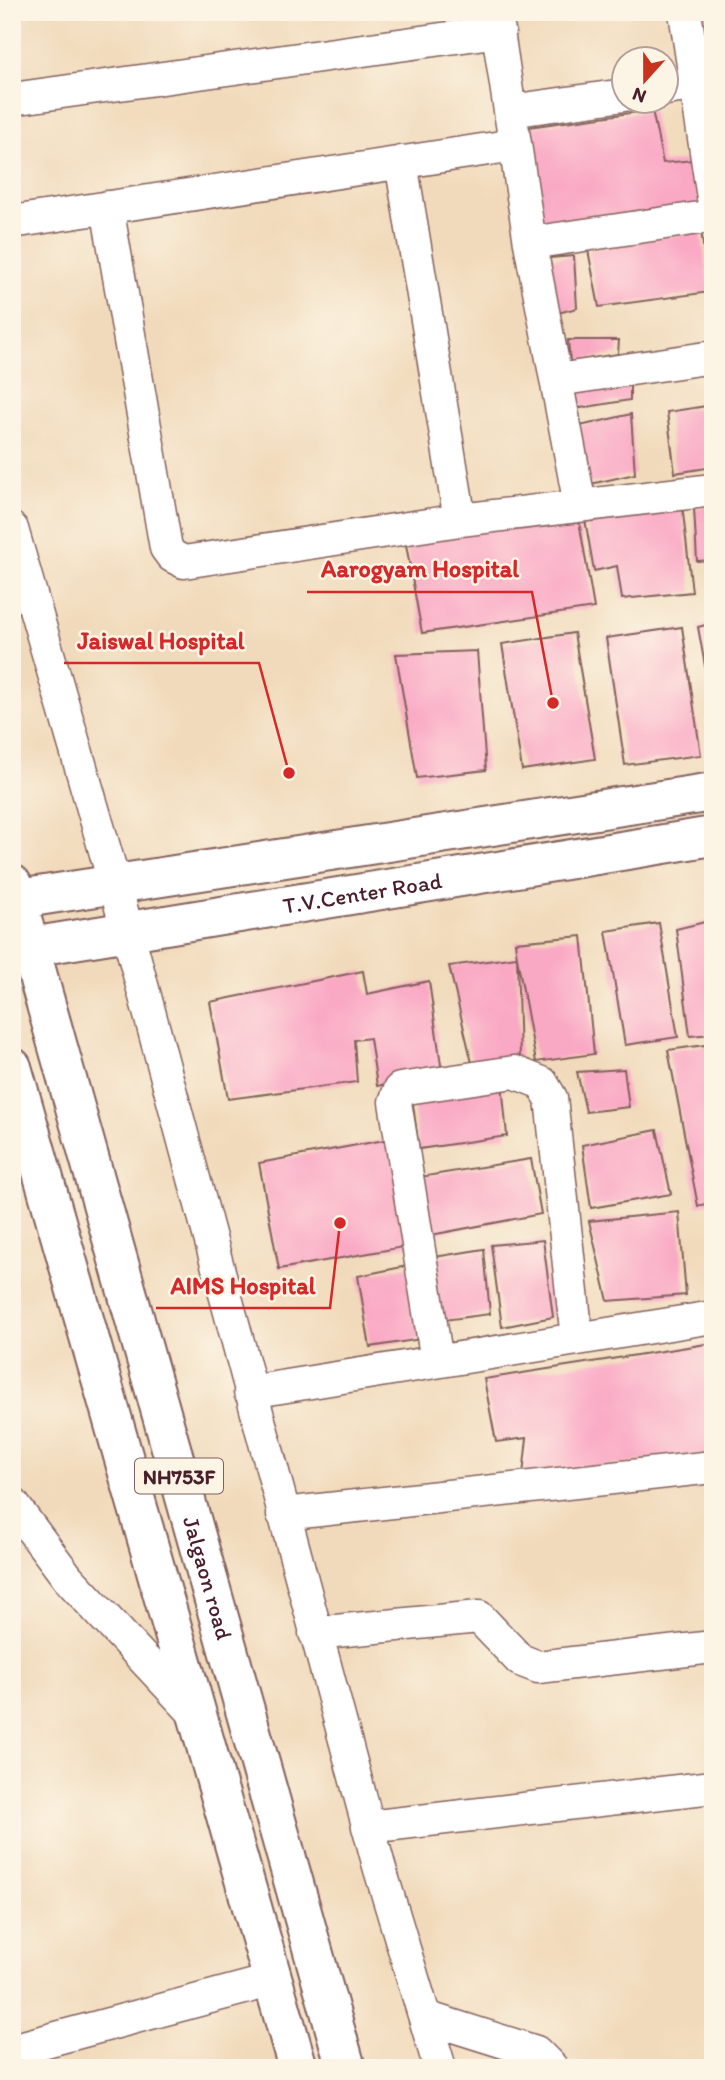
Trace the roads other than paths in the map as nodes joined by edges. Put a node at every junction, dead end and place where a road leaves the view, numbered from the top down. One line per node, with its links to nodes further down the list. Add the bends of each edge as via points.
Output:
1 (685, 12): 3 (street)
2 (497, 22): 5 (street); 6 (street)
3 (691, 85): 9 (street)
4 (610, 97): 6 (street)
5 (12, 99)
6 (510, 111): 7 (street)
7 (515, 145): 8 (street); 13 (street)
8 (401, 162): 10 (street); 18 (street)
9 (713, 198)
10 (107, 207): 12 (street); 18 (street, via 166,548 172,556 184,562)
11 (713, 216): 13 (street)
12 (12, 222)
13 (530, 243): 15 (street)
14 (713, 357): 15 (street)
15 (557, 380): 17 (street)
16 (713, 490): 17 (street)
17 (580, 505): 18 (street)
18 (460, 520)
19 (12, 529): 22 (street)
20 (713, 792): 22 (main road, T.V.Center Road)
21 (713, 836): 24 (main road, T.V.Center Road)
22 (115, 885): 23 (main road, T.V.Center Road); 24 (street)
23 (14, 895): 25 (main road, Jalgaon road / NH753F)
24 (127, 931): 25 (main road, T.V.Center Road); 30 (street)
25 (21, 949): 43 (main road, Jalgaon road / NH753F)
26 (12, 1067): 36 (main road, Jalgaon road / NH753F)
27 (713, 1317): 28 (street)
28 (577, 1339): 29 (street); 29 (street, via 551,1098 542,1083 514,1072 400,1089 395,1102)
29 (437, 1361): 30 (street)
30 (250, 1392): 33 (street)
31 (713, 1468): 33 (street)
32 (12, 1503): 36 (street, via 68,1578)
33 (283, 1514): 34 (street)
34 (316, 1633): 35 (street, via 479,1617 520,1660 538,1667); 38 (street)
35 (713, 1647)
36 (200, 1719): 39 (main road, Jalgaon road / NH753F)
37 (713, 1787): 38 (street)
38 (368, 1827): 40 (street)
39 (274, 1980): 41 (street); 42 (main road, Jalgaon road / NH753F)
40 (425, 2017): 44 (street); 45 (street, via 536,2052)
41 (12, 2050)
42 (298, 2068)
43 (346, 2068)
44 (440, 2068)
45 (552, 2068)

